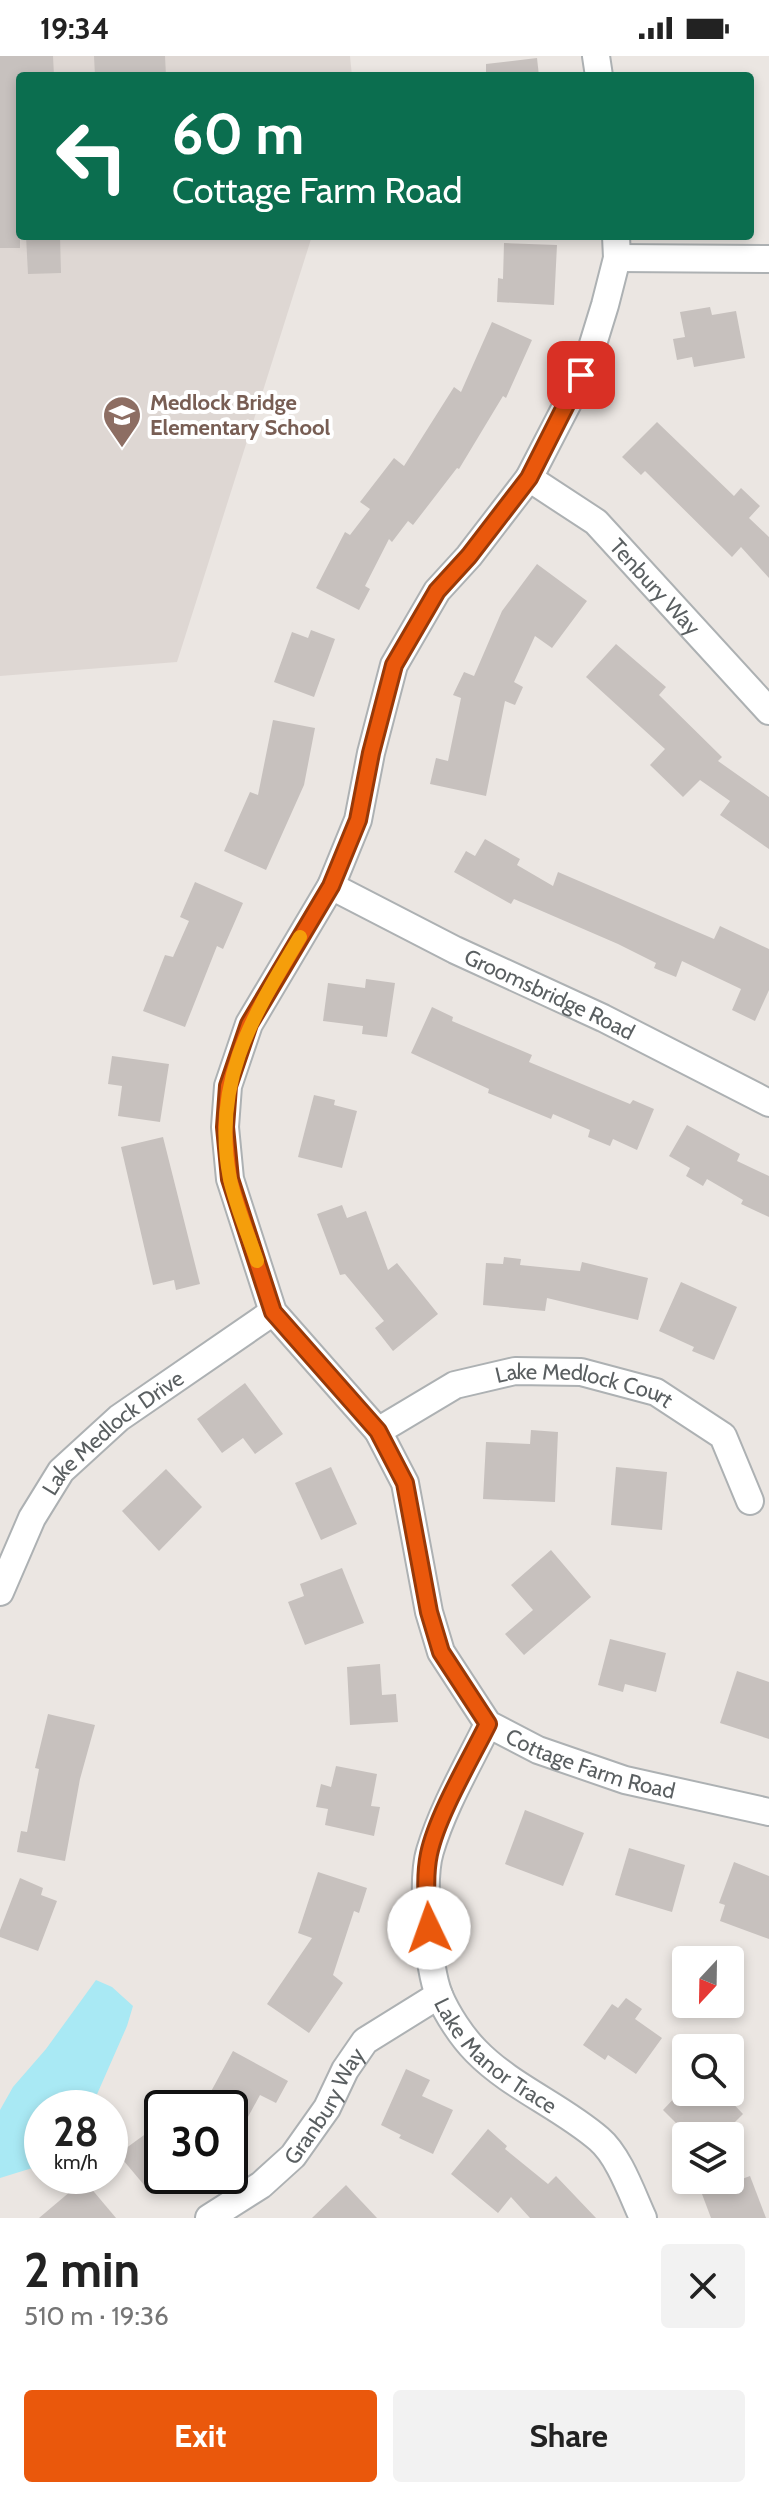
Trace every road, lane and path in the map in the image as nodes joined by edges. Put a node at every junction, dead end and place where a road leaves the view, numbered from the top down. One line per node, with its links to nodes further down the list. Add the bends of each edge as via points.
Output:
1 (616, 247): 2 (street); 3 (street, Cottage Farm Road, via 589,357)
2 (769, 259)
3 (529, 478): 4 (street, Tenbury Way, via 596,522); 5 (street, Cottage Farm Road, via 437,591 394,665 358,820)
4 (769, 711)
5 (331, 886): 6 (street, Groomsbridge Road); 7 (street, Cottage Farm Road, via 249,1024 228,1086 230,1179)
6 (769, 1103)
7 (273, 1312): 8 (street, Cottage Farm Road); 10 (street, Lake Medlock Drive, via 119,1418 61,1471 32,1518)
8 (378, 1431): 9 (street, Lake Medlock Court, via 455,1385 515,1371 581,1372 656,1392 723,1436); 11 (street, Cottage Farm Road, via 405,1483 441,1652)
9 (750, 1501)
10 (0, 1592)
11 (488, 1724): 12 (street, Cottage Farm Road, via 538,1750 625,1780); 13 (street, Lake Manor Trace, via 429,1854 427,1910)
12 (769, 1812)
13 (439, 1995): 14 (street, Granbury Way, via 365,2041 293,2156 261,2185); 15 (street, Lake Manor Trace, via 475,2051 601,2141)
14 (209, 2218)
15 (643, 2218)

